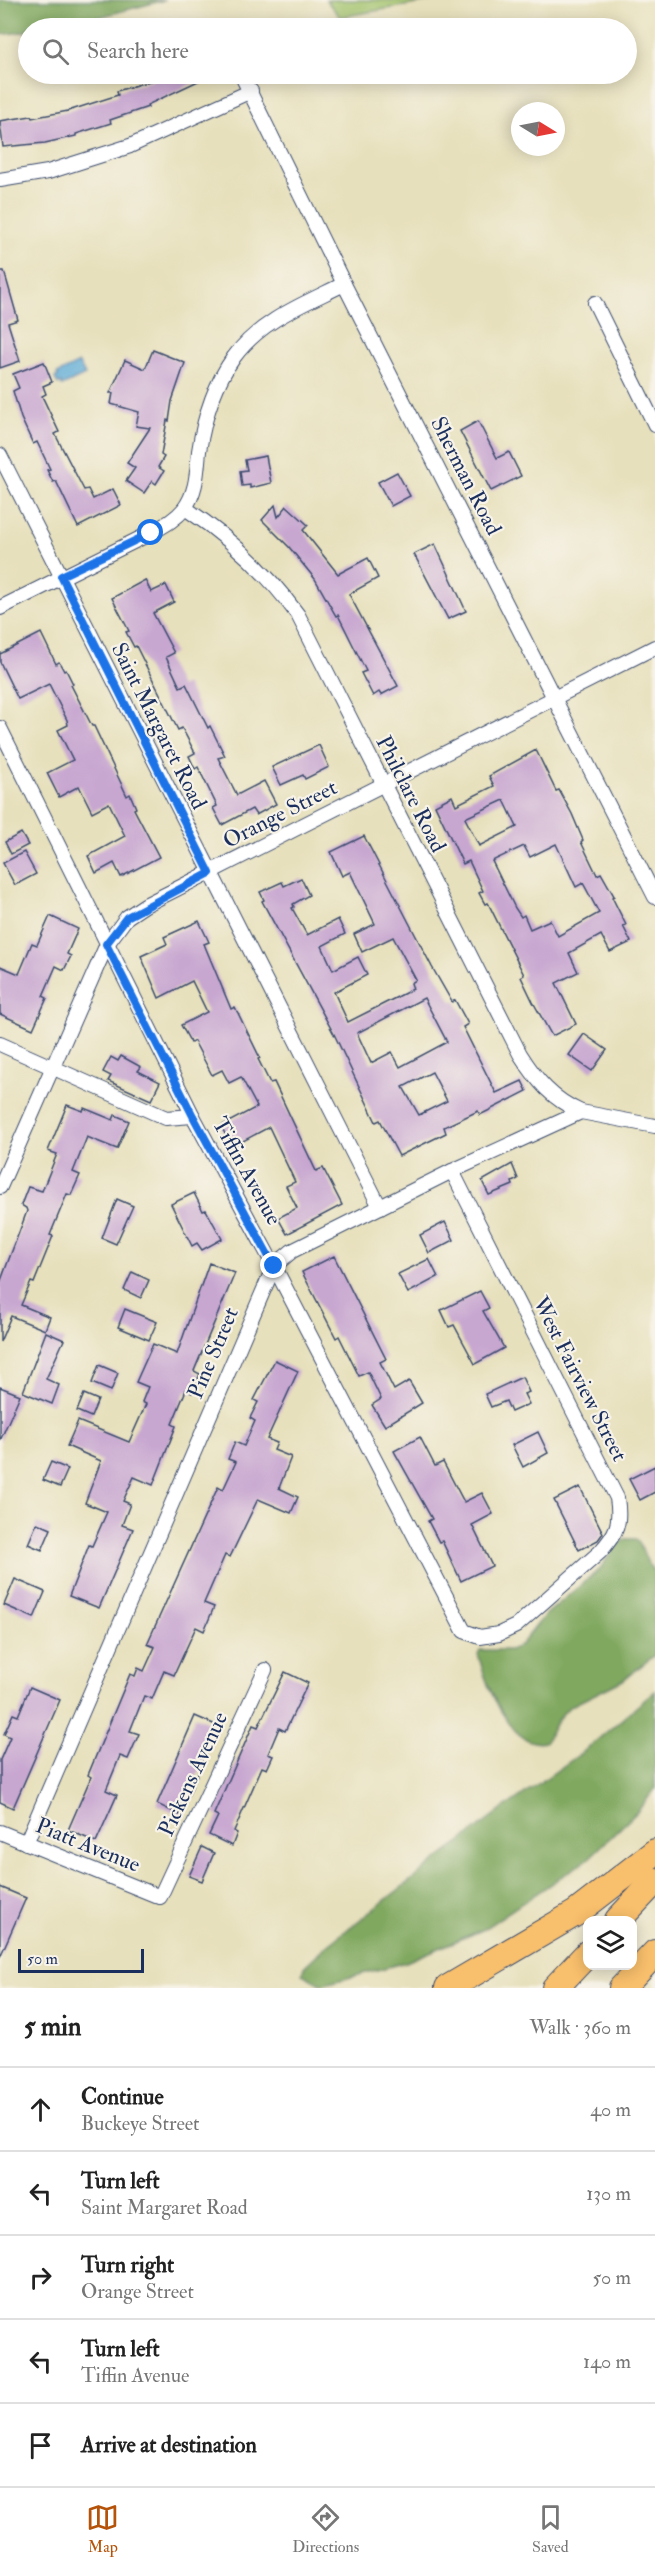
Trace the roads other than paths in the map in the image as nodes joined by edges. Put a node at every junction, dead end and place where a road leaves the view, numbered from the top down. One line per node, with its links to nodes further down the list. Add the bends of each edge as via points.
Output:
1 (247, 84): 2 (street, Sherman Road)
2 (251, 92): 3 (street, via 130,146 48,171); 4 (street, Sherman Road)
3 (0, 180)
4 (344, 284): 8 (street, via 280,315 234,357 212,398 192,494); 12 (street, Sherman Road)
5 (595, 303): 6 (street)
6 (655, 423)
7 (0, 455): 9 (street, Saint Margaret Road)
8 (185, 508): 9 (street, via 151,533); 14 (street, Philclare Road, via 234,543 291,606)
9 (61, 576): 10 (street); 15 (street, Saint Margaret Road)
10 (0, 608)
11 (655, 647): 12 (street, Orange Street)
12 (555, 697): 14 (street, Orange Street); 16 (street, Sherman Road)
13 (0, 728): 17 (street, Tiffin Avenue)
14 (383, 786): 15 (street, Orange Street); 20 (street, Philclare Road, via 520,1054 547,1092)
15 (210, 873): 17 (street, Orange Street, via 127,917); 25 (street, Saint Margaret Road)
16 (655, 897)
17 (106, 944): 19 (street, Orange Street); 21 (street, Tiffin Avenue)
18 (0, 1044): 19 (street)
19 (51, 1067): 21 (street, via 166,1118); 24 (street, Orange Street)
20 (581, 1112): 22 (street); 23 (street, Pine Street)
21 (193, 1116): 26 (street, Tiffin Avenue)
22 (655, 1126)
23 (452, 1171): 25 (street, Pine Street); 27 (street, West Fairview Street, via 617,1498 620,1520 612,1539 600,1552 516,1626 480,1637)
24 (0, 1187)
25 (380, 1207): 26 (street, Pine Street, via 292,1251)
26 (274, 1266): 27 (street, Tiffin Avenue); 30 (street, Pine Street)
27 (464, 1631)
28 (265, 1670): 33 (street, Pickens Avenue)
29 (0, 1832): 30 (street, Piatt Avenue)
30 (26, 1843): 33 (street, Piatt Avenue)
31 (655, 1852): 37 (highway, via 576,1913)
32 (655, 1881): 34 (highway)
33 (160, 1897)
34 (622, 1916)
35 (655, 1953): 39 (highway)
36 (583, 1958): 38 (highway)
37 (448, 1988)
38 (555, 1988)
39 (622, 1988)

